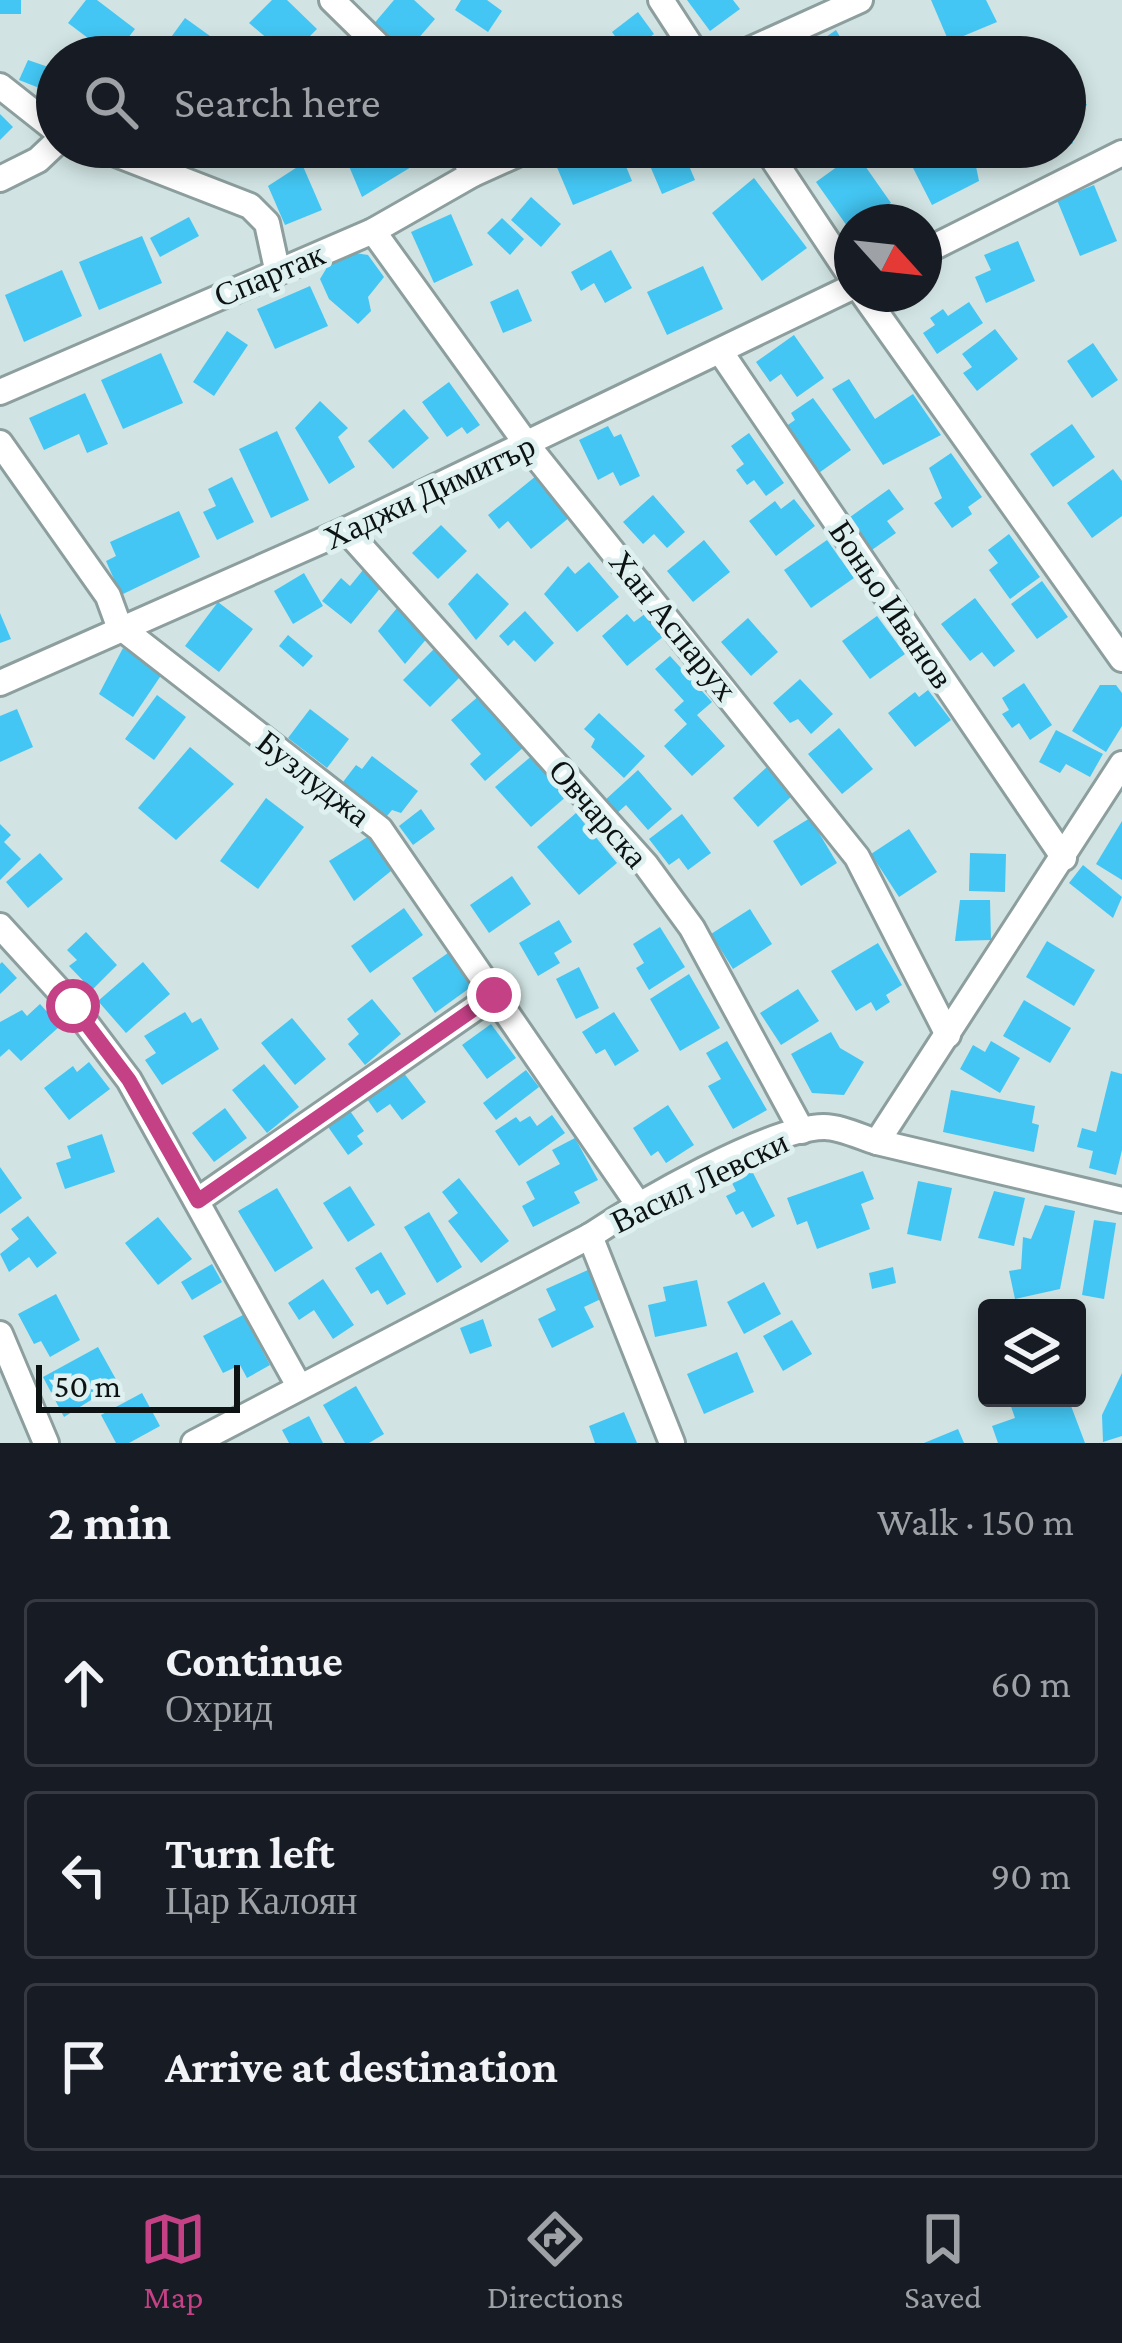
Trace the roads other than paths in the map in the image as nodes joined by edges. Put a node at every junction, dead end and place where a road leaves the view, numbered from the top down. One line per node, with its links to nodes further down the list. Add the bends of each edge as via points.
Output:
1 (332, 0): 4 (street)
2 (661, 0): 5 (street)
3 (860, 0): 6 (street)
4 (369, 36)
5 (684, 36)
6 (780, 36)
7 (0, 86): 8 (street)
8 (36, 114)
9 (1122, 153): 18 (street)
10 (36, 161): 16 (street)
11 (152, 168): 20 (street, via 250,206 267,223)
12 (470, 168): 15 (street)
13 (486, 168): 15 (street, Спартак)
14 (778, 168): 19 (street)
15 (473, 174): 17 (street, Спартак)
16 (0, 179)
17 (374, 232): 20 (street, Спартак); 26 (street, Хан Аспарух)
18 (942, 243)
19 (834, 255)
20 (277, 268): 24 (street, Спартак)
21 (834, 292): 23 (street, Хаджи Димитър)
22 (876, 312): 29 (street)
23 (720, 351): 26 (street, Хаджи Димитър); 32 (street, Боньо Иванов)
24 (0, 392)
25 (0, 443): 28 (street, Бузлуджа, via 108,596)
26 (528, 446): 27 (street, Хаджи Димитър); 35 (street, Хан Аспарух, via 857,857)
27 (346, 530): 28 (street, Хаджи Димитър); 36 (street, Овчарска, via 646,865 692,928)
28 (119, 626): 30 (street, Хаджи Димитър); 34 (street, Бузлуджа, via 380,829)
29 (1122, 659)
30 (0, 683)
31 (1122, 764): 32 (street)
32 (1064, 858): 35 (street)
33 (0, 926): 39 (street, via 129,1080)
34 (494, 995): 39 (street); 40 (street, Бузлуджа)
35 (948, 1035): 37 (street)
36 (802, 1131): 37 (street, Васил Левски, via 826,1127); 40 (street, Васил Левски)
37 (877, 1142): 38 (street, Васил Левски)
38 (1122, 1200)
39 (198, 1201): 43 (street)
40 (638, 1204): 41 (street, Васил Левски)
41 (590, 1236): 43 (street, Васил Левски); 46 (street)
42 (0, 1334): 44 (street)
43 (298, 1386): 45 (street, Васил Левски)
44 (46, 1443)
45 (194, 1443)
46 (672, 1443)

